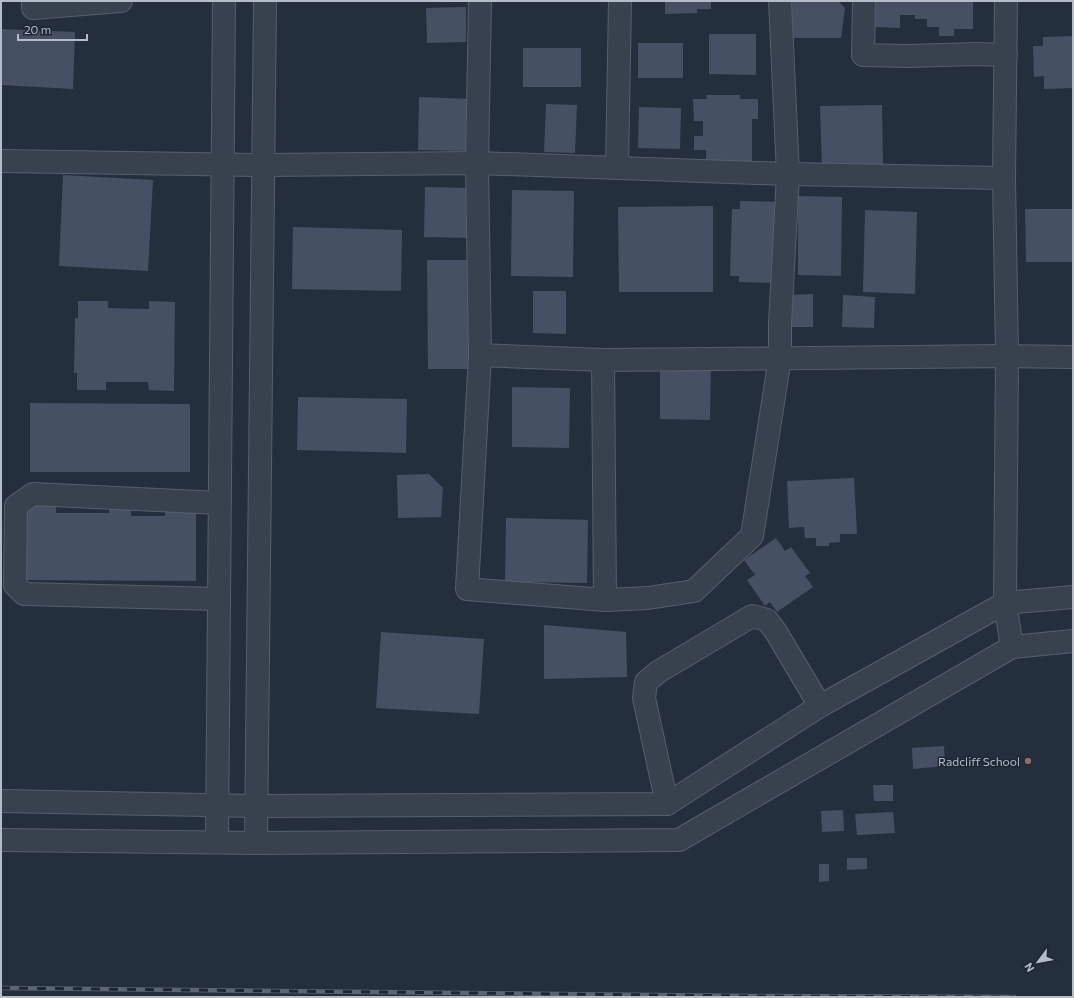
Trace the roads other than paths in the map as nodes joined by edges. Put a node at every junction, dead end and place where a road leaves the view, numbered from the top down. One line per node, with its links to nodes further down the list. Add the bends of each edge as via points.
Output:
1 (33, 1): 2 (street, via 33,8)
2 (121, 1)
3 (224, 1): 13 (street)
4 (265, 1): 14 (street)
5 (480, 1): 12 (street)
6 (620, 1): 15 (street)
7 (780, 1): 16 (street)
8 (864, 1): 10 (street, via 863,55)
9 (1006, 1): 10 (street)
10 (1006, 55): 17 (street)
11 (1, 162): 13 (street)
12 (477, 163): 14 (street); 15 (street); 18 (street)
13 (223, 164): 14 (street); 23 (street)
14 (263, 165): 34 (street)
15 (617, 167): 16 (street)
16 (788, 174): 17 (street); 21 (street)
17 (1004, 178): 19 (street)
18 (480, 355): 22 (street); 26 (street, via 467,589)
19 (1007, 356): 20 (street); 21 (street); 27 (street)
20 (1073, 357)
21 (780, 358): 22 (street); 26 (street, via 752,536 694,591 648,598)
22 (603, 360): 26 (street)
23 (220, 503): 25 (street); 25 (street, via 33,494 16,506 15,585 24,594)
24 (1073, 597): 27 (street)
25 (219, 599): 32 (street)
26 (605, 600)
27 (1005, 603): 29 (street); 30 (street)
28 (1073, 641): 29 (street)
29 (1012, 647): 37 (street, via 679,840)
30 (820, 706): 33 (street); 33 (street, via 767,620 752,616 658,672 646,682 644,698)
31 (1, 801): 32 (street)
32 (217, 804): 34 (street); 36 (street)
33 (667, 804): 34 (street)
34 (257, 806): 37 (street)
35 (1, 840): 36 (street)
36 (216, 842): 37 (street)
37 (256, 843)

